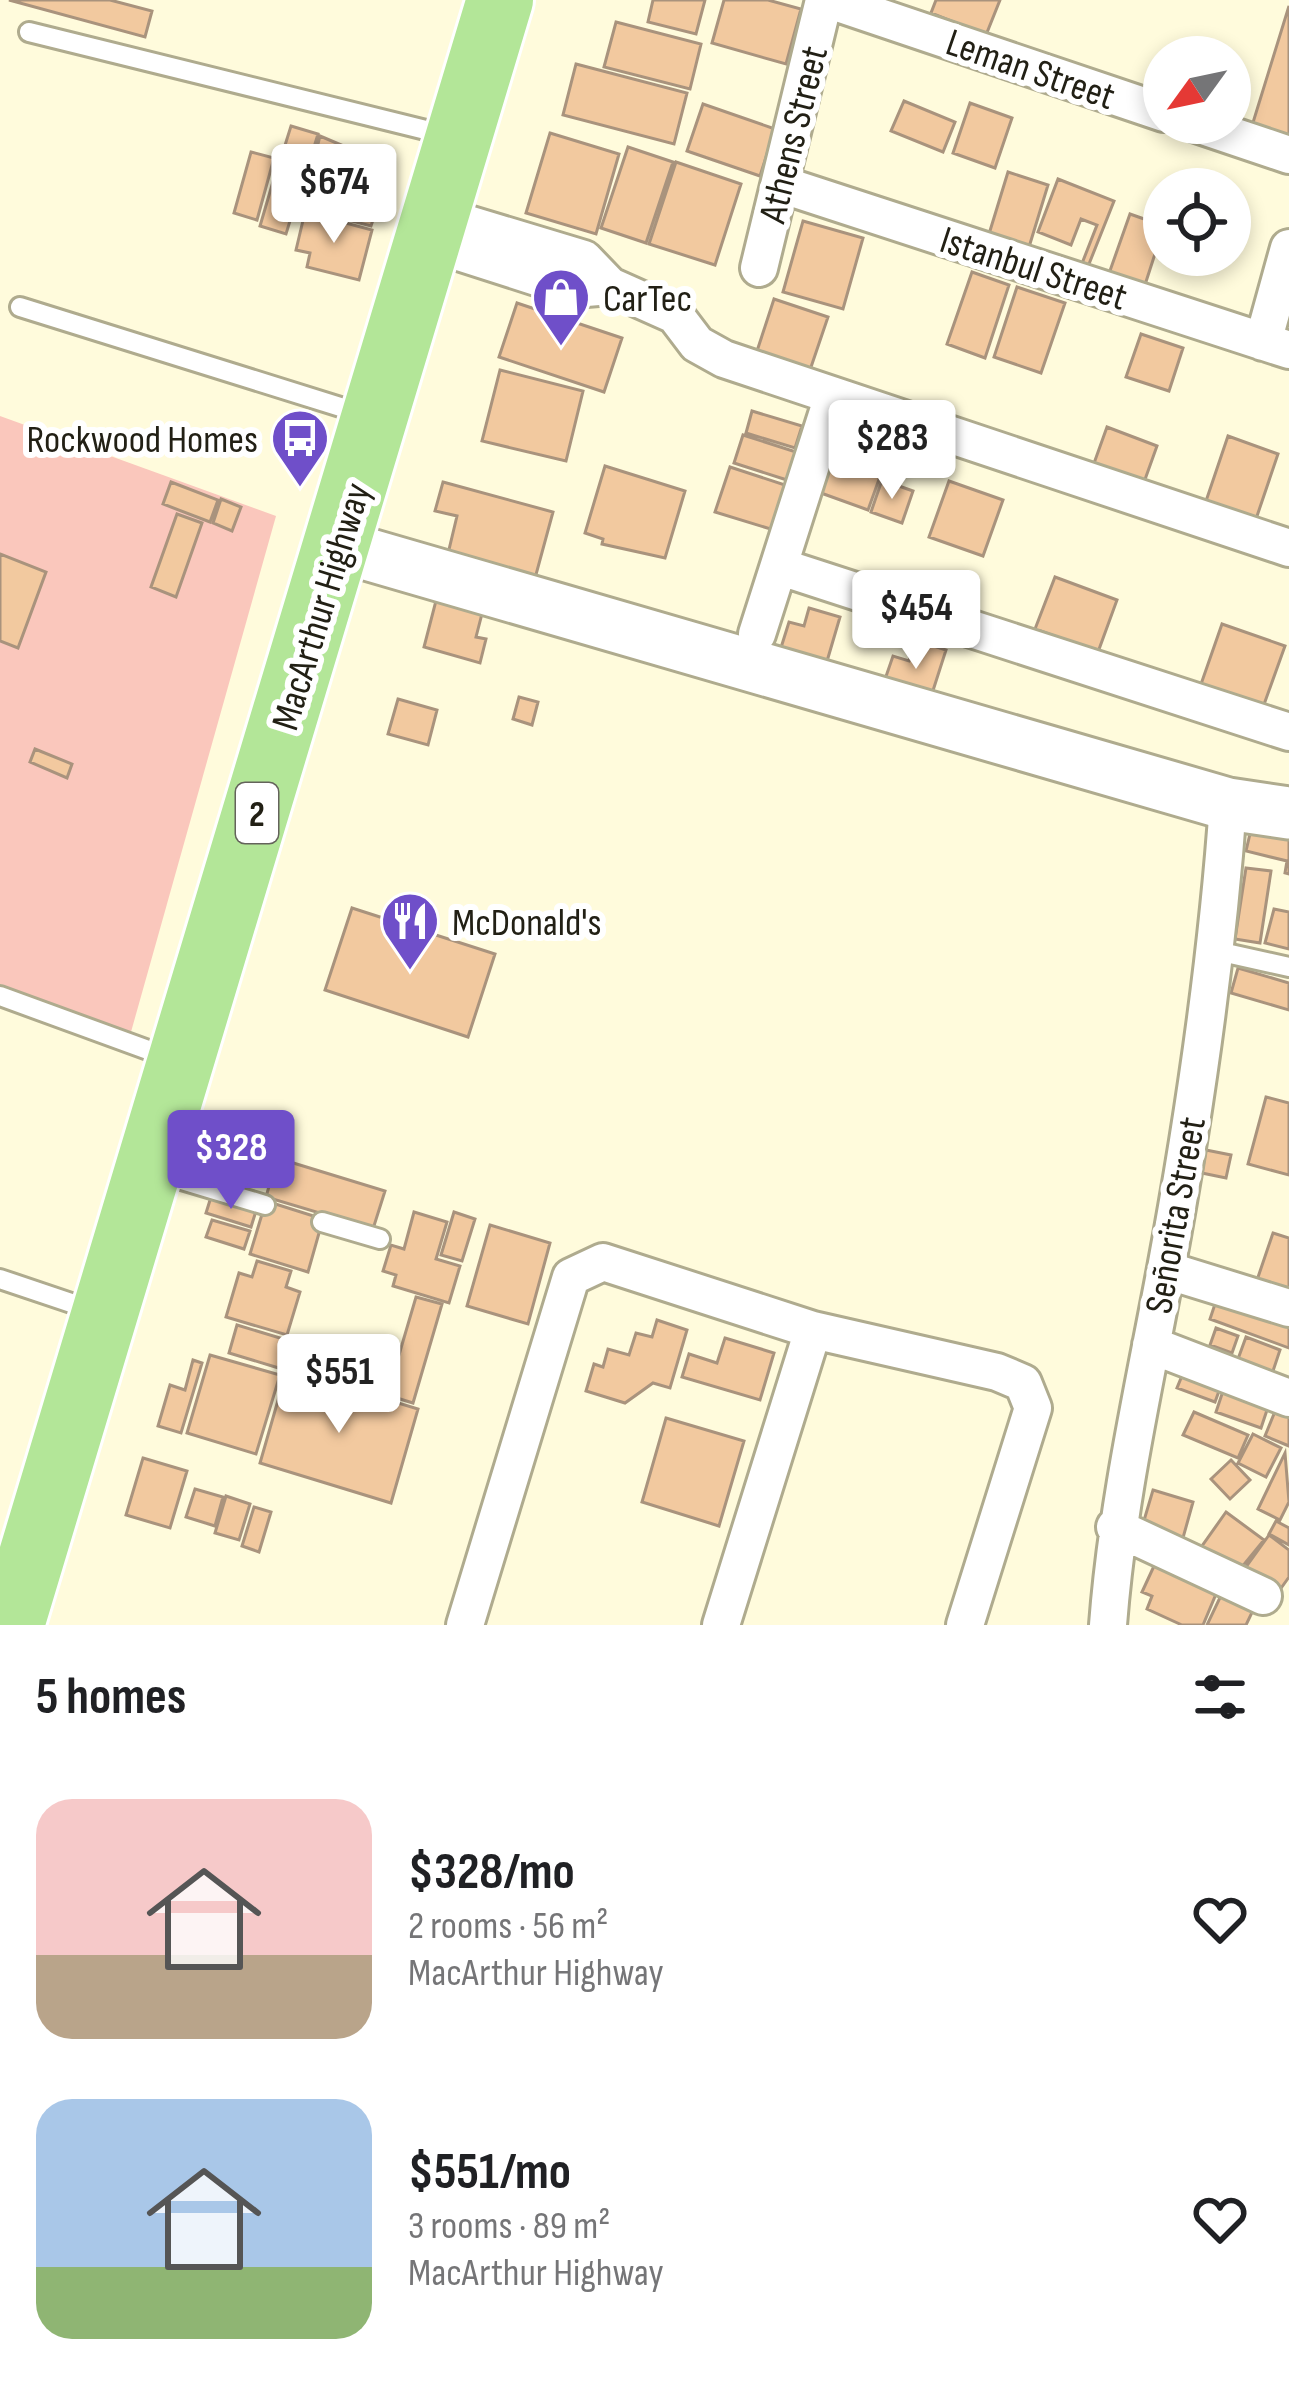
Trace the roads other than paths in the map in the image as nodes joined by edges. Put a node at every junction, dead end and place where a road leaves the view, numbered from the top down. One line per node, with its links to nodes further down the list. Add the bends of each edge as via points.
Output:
1 (500, 0): 5 (highway, MacArthur Highway / 2)
2 (827, 0): 4 (street, Leman Street); 8 (street, Athens Street)
3 (29, 32): 5 (lane)
4 (1143, 106)
5 (461, 138): 9 (highway, MacArthur Highway / 2)
6 (1251, 142): 7 (street)
7 (1289, 155)
8 (780, 184): 11 (street, Athens Street); 13 (street, Istanbul Street)
9 (434, 229): 14 (street, via 564,269 584,259 610,286 675,315 697,344 724,359); 15 (highway, MacArthur Highway / 2)
10 (1289, 248): 13 (street)
11 (759, 268)
12 (20, 307): 15 (lane)
13 (1276, 346)
14 (833, 396): 17 (street); 18 (street)
15 (376, 418): 16 (highway, MacArthur Highway / 2)
16 (339, 546): 21 (street); 26 (highway, MacArthur Highway / 2)
17 (1289, 548)
18 (782, 567): 19 (street); 20 (street)
19 (757, 634)
20 (1289, 732)
21 (1228, 804): 22 (street); 23 (street, Señorita Street)
22 (1289, 813)
23 (1217, 951): 24 (lane); 31 (street, Señorita Street)
24 (1289, 967)
25 (0, 996): 26 (lane)
26 (181, 1061): 27 (highway, MacArthur Highway / 2)
27 (148, 1170): 28 (lane); 34 (highway, MacArthur Highway / 2)
28 (265, 1205)
29 (322, 1222): 30 (lane)
30 (380, 1239)
31 (1166, 1270): 33 (street); 36 (street, Señorita Street)
32 (0, 1279): 34 (lane)
33 (1289, 1309)
34 (104, 1314): 40 (highway, MacArthur Highway / 2)
35 (813, 1330): 41 (street, via 603,1262 571,1277); 42 (street); 43 (street, via 1023,1383 1033,1408)
36 (1151, 1346): 37 (street); 38 (street, Señorita Street)
37 (1289, 1398)
38 (1115, 1527): 39 (street); 44 (street, Señorita Street)
39 (1263, 1596)
40 (11, 1625)
41 (465, 1625)
42 (722, 1625)
43 (965, 1625)
44 (1108, 1625)

